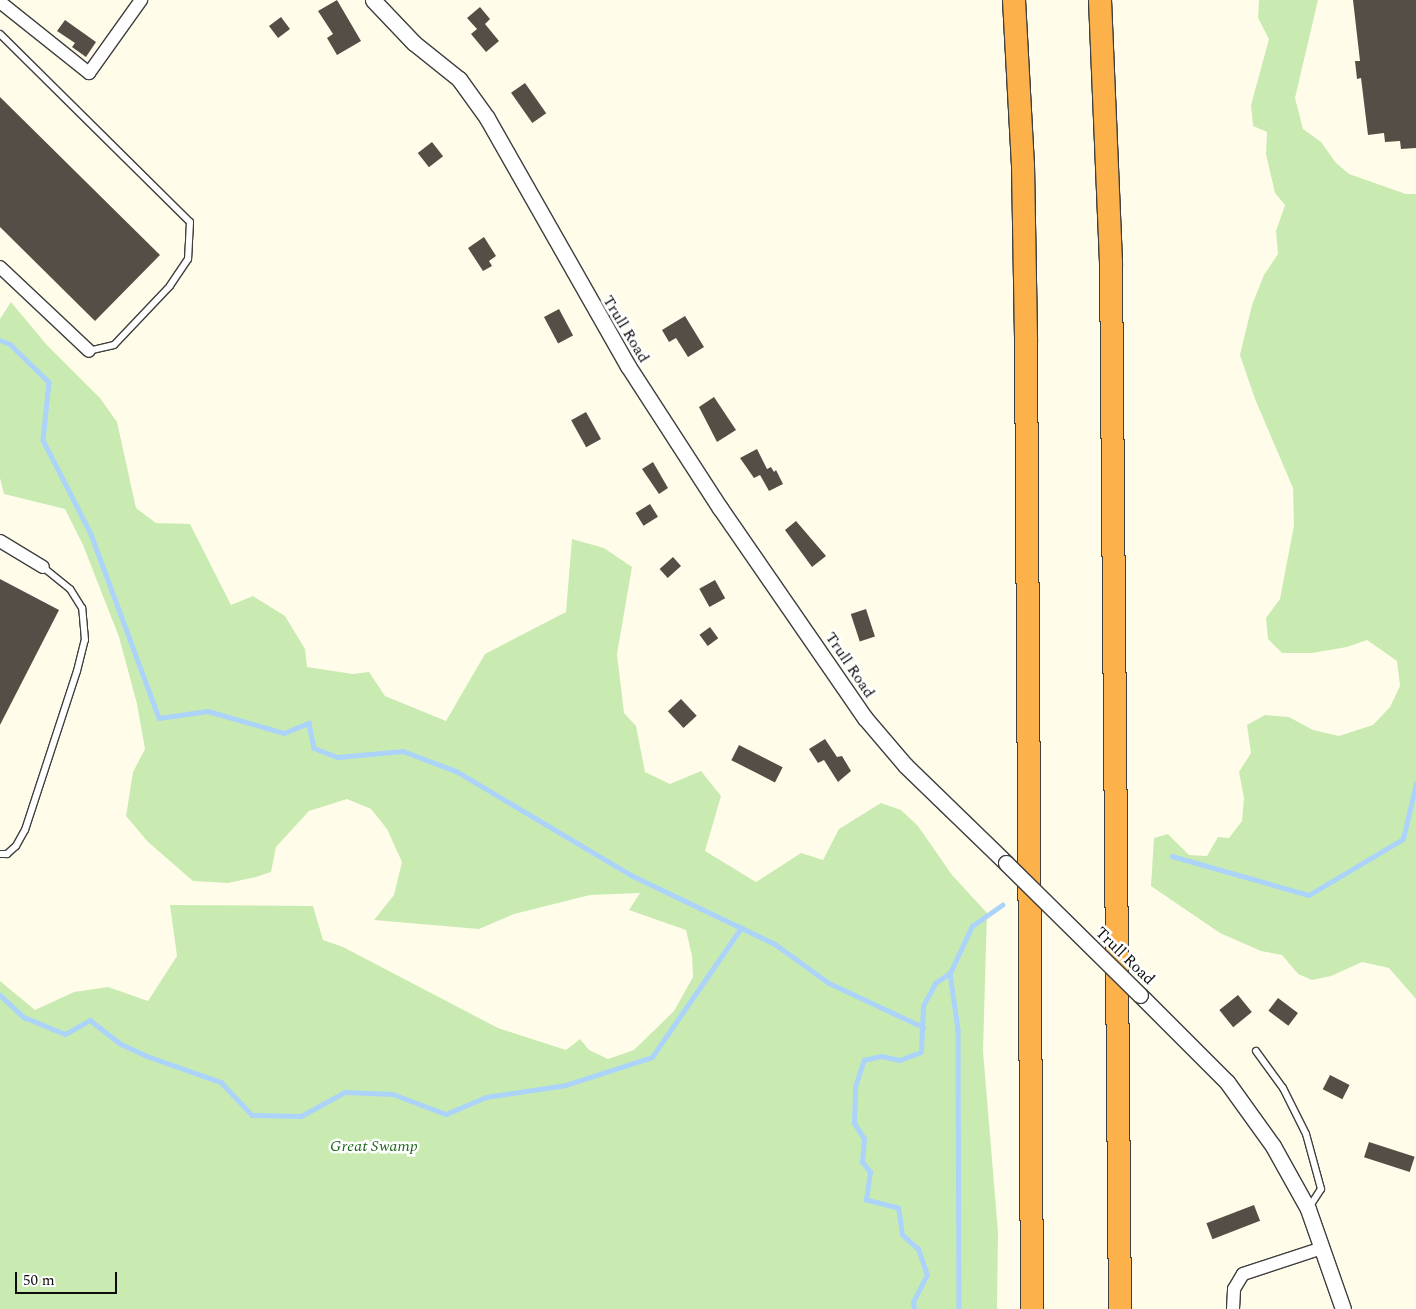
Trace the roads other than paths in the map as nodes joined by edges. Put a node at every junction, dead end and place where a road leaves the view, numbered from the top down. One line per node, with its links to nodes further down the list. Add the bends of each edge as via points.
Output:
1 (141, 0): 6 (street, via 89,73)
2 (372, 0): 15 (street, Trull Road, bridge, via 414,42 459,79 487,118 628,366 720,508 865,718 905,765 1140,995 1245,1105 1283,1162)
3 (1008, 0): 8 (highway)
4 (1014, 0): 8 (highway)
5 (1100, 0): 18 (highway, via 1111,262)
6 (0, 2)
7 (0, 34): 10 (lane, via 190,222 188,259 170,286 114,345)
8 (1019, 80): 17 (highway, via 1026,342)
9 (0, 267): 10 (street)
10 (89, 351)
11 (0, 541): 12 (street)
12 (43, 568): 13 (lane, via 70,589 82,608 85,640 25,830 16,846 7,854)
13 (0, 854)
14 (1256, 1051): 15 (lane, via 1283,1088 1306,1134 1315,1161 1321,1189)
15 (1308, 1209): 16 (street, Trull Road)
16 (1322, 1248): 19 (street, via 1243,1274 1232,1294); 20 (street, Trull Road)
17 (1032, 1309)
18 (1120, 1309)
19 (1233, 1309)
20 (1342, 1309)

